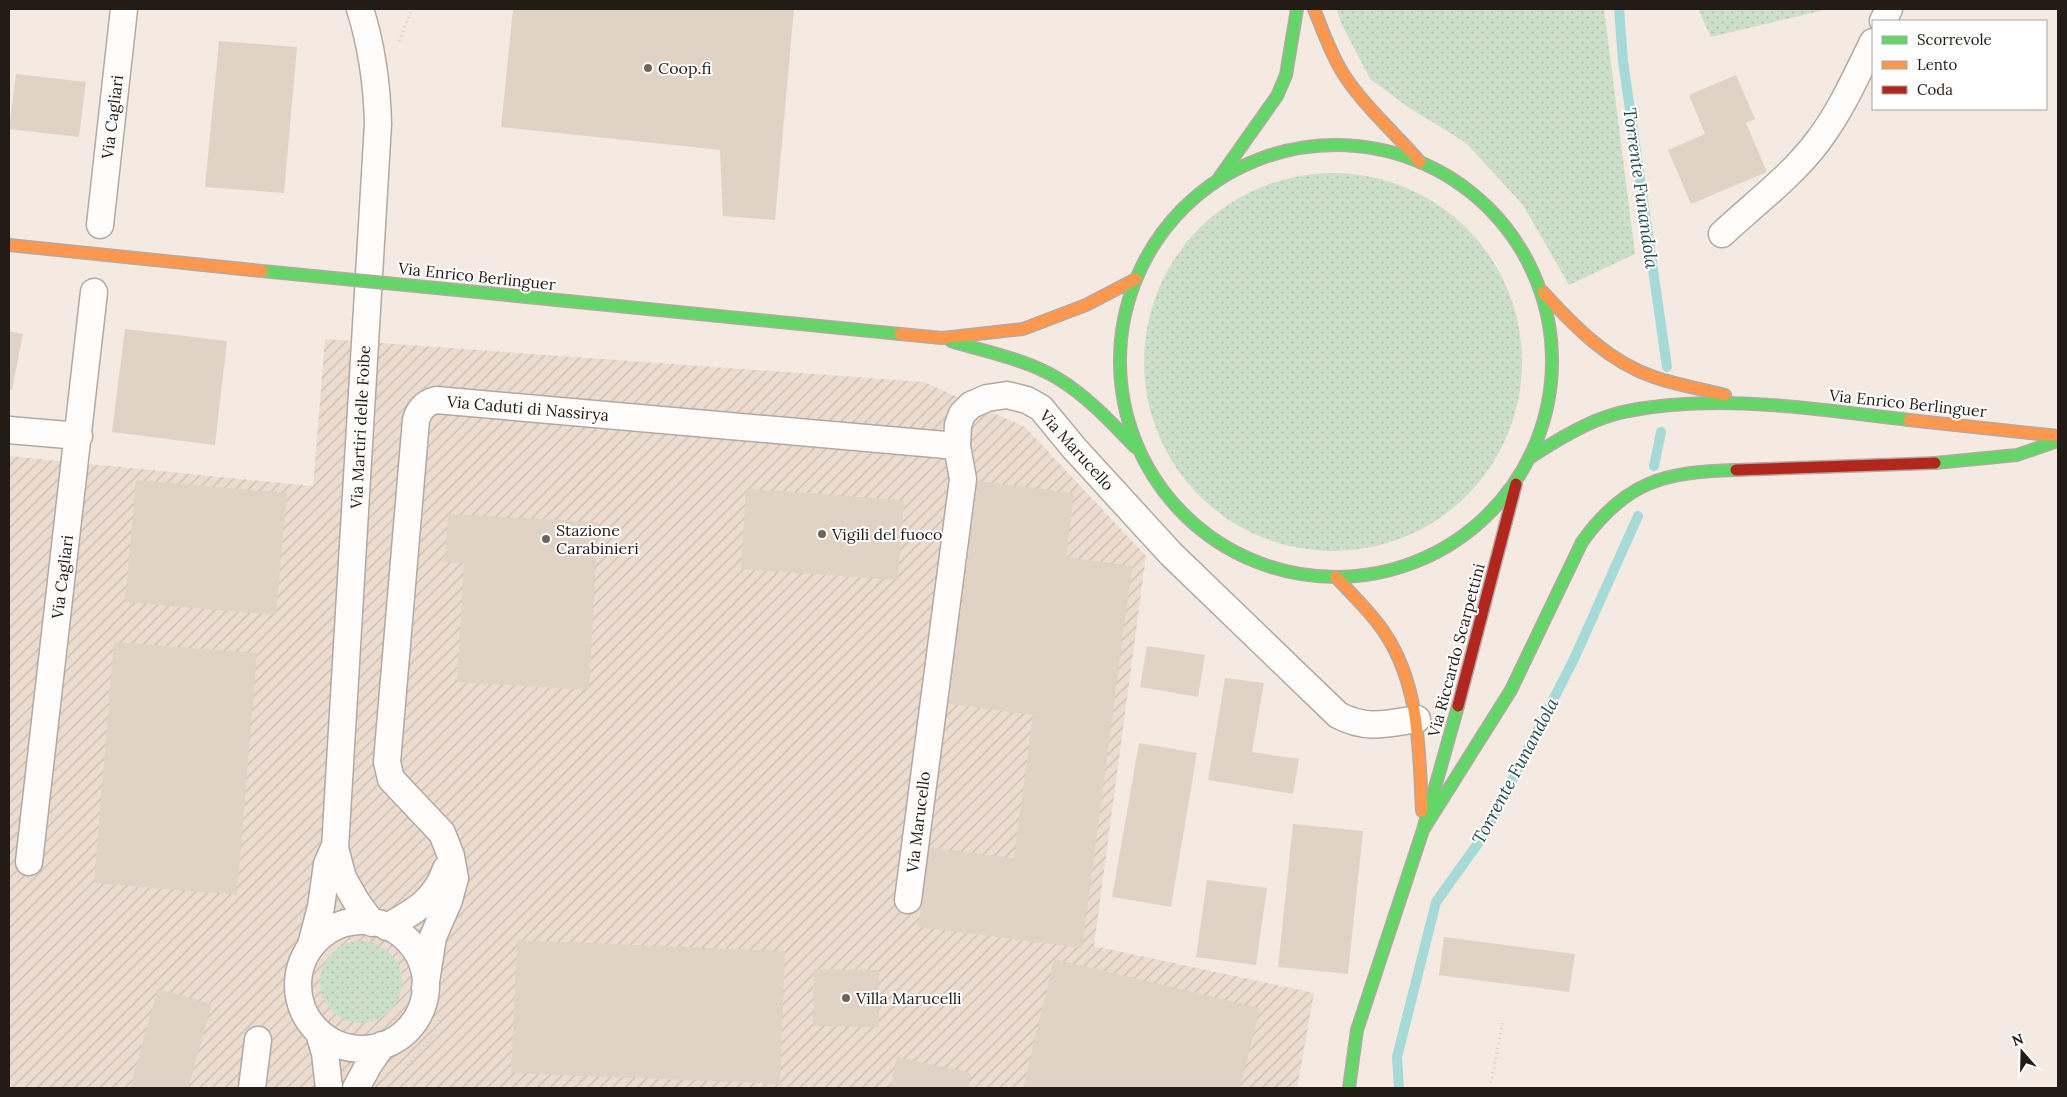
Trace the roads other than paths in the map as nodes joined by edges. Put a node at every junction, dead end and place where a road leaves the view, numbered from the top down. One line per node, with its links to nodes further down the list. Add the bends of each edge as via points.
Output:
1 (124, 9): 10 (street, Via Cagliari)
2 (360, 9): 29 (street, Via Martiri delle Foibe, via 374,58 378,124)
3 (1297, 9): 9 (main road, via 1286,75 1277,96)
4 (1314, 9): 8 (main road, via 1331,53 1344,75)
5 (1890, 9): 6 (street)
6 (1884, 20)
7 (1872, 44): 11 (street, via 1848,92 1817,142 1800,162)
8 (1421, 163): 9 (main road, Via Enrico Berlinguer, via 1359,147 1316,146 1268,157); 14 (main road, Via Enrico Berlinguer, via 1456,181 1493,214 1523,252)
9 (1216, 182): 13 (main road, Via Enrico Berlinguer, via 1168,225)
10 (100, 225)
11 (1722, 234)
12 (9, 245): 16 (main road, Via Enrico Berlinguer, bridge)
13 (1136, 279): 16 (main road, Via Enrico Berlinguer, via 1086,305 1023,329); 23 (main road, Via Enrico Berlinguer, via 1126,308 1120,366 1122,396)
14 (1539, 288): 17 (main road, Via Enrico Berlinguer, via 1578,330 1619,361 1654,376); 24 (main road, Via Enrico Berlinguer, via 1550,329 1551,373 1545,417)
15 (94, 292): 19 (street, Via Cagliari)
16 (942, 338): 23 (main road, Via Enrico Berlinguer, via 1042,371 1065,383 1091,402)
17 (1755, 403): 20 (main road, Via Enrico Berlinguer); 24 (main road, Via Enrico Berlinguer, via 1696,403 1640,408 1582,428)
18 (9, 430): 19 (street)
19 (79, 436): 31 (street, Via Cagliari)
20 (2058, 436)
21 (2058, 441): 28 (main road, via 2017,455 1969,461 1702,471 1661,478 1634,490 1601,518 1582,542 1511,690)
22 (958, 446): 27 (street, Via Marucello, via 958,425 962,414 971,405 987,398 1008,395 1041,408 1171,554 1338,714 1361,725 1372,726); 30 (street, Via Caduti di Nassirya, via 436,400 428,402 416,420 387,762 391,778 442,833); 32 (street, Via Marucello, via 963,479)
23 (1140, 453): 26 (main road, Via Enrico Berlinguer, via 1165,494 1200,529 1220,543 1264,565)
24 (1528, 459): 25 (main road, Via Enrico Berlinguer)
25 (1517, 478): 26 (main road, Via Enrico Berlinguer, via 1483,519 1430,555 1400,567); 28 (main road, Via Riccardo Scarpettini)
26 (1336, 577): 27 (main road, Via Riccardo Scarpettini, via 1385,634 1407,679)
27 (1416, 719): 28 (main road, Via Riccardo Scarpettini)
28 (1423, 830): 42 (main road, Via Riccardo Scarpettini, via 1357,1030)
29 (335, 848): 33 (street, Via Martiri delle Foibe, via 343,878 356,902); 34 (street, Via Martiri delle Foibe, via 327,864)
30 (451, 856): 33 (street, via 434,895 422,907); 35 (street, Via Caduti di Nassirya, via 455,878 433,937)
31 (29, 862)
32 (908, 900)
33 (380, 925): 34 (street, via 361,921 342,924 325,932); 35 (street, via 396,930 410,942 420,957)
34 (311, 945): 36 (street, via 302,962 299,1000)
35 (425, 988): 38 (street, via 421,1010 412,1025)
36 (319, 1033): 38 (street, via 342,1046 369,1048); 40 (street)
37 (258, 1040): 39 (street)
38 (382, 1045): 41 (street)
39 (252, 1088)
40 (329, 1088)
41 (356, 1088)
42 (1349, 1088)

